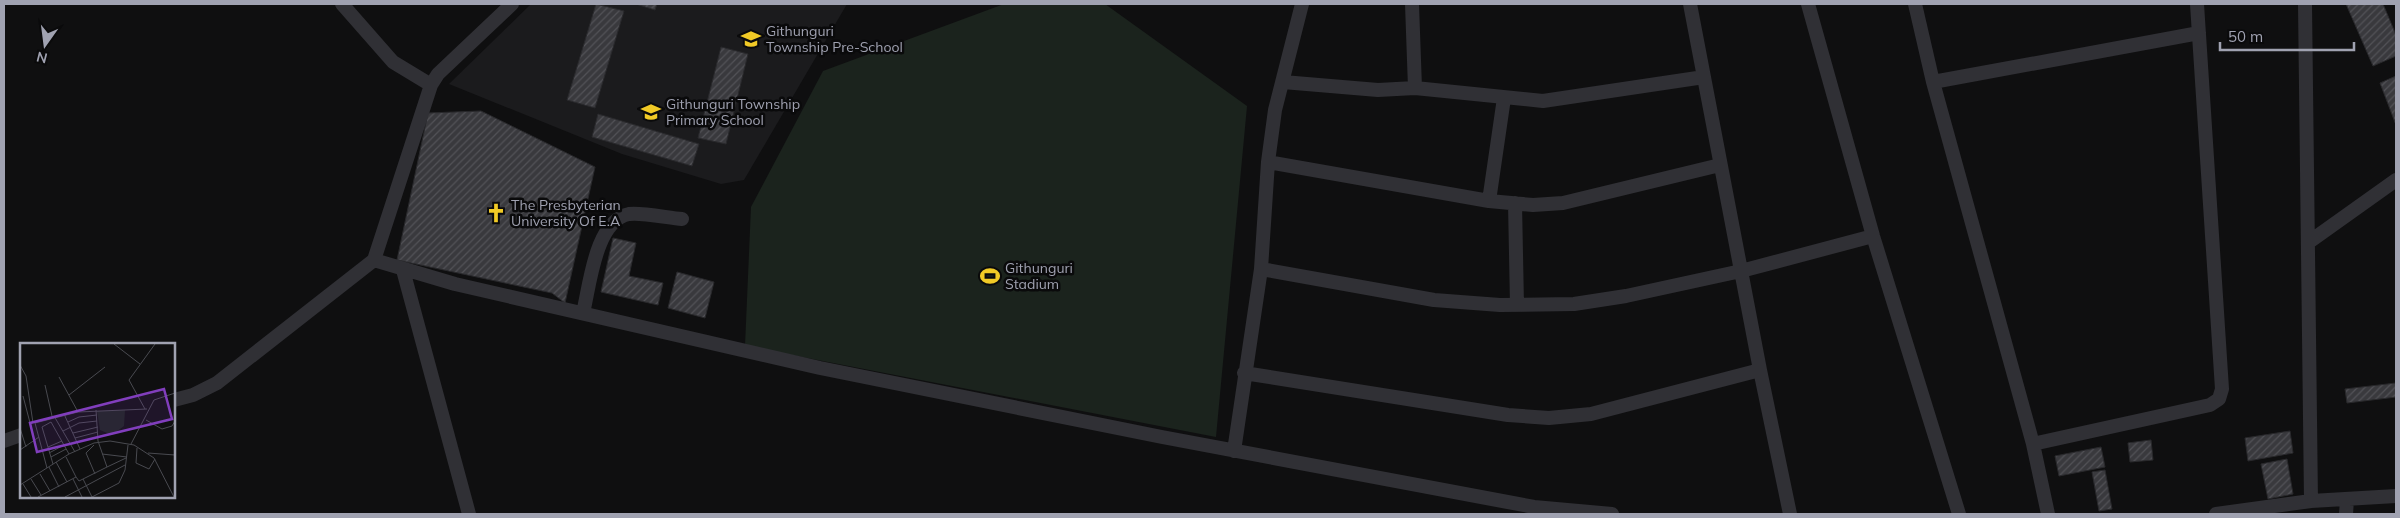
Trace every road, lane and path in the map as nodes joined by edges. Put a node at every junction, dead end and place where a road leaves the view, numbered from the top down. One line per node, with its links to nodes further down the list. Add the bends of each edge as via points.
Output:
1 (342, 4): 14 (street, via 393,62)
2 (512, 4): 14 (street, via 438,74)
3 (1302, 4): 12 (street)
4 (1412, 4): 15 (street)
5 (1690, 4): 11 (street)
6 (1808, 4): 23 (street)
7 (1915, 4): 13 (street)
8 (2197, 4): 10 (street)
9 (2305, 4): 24 (street)
10 (2199, 33): 13 (street); 36 (street, via 2222,390 2219,398 2210,405)
11 (1704, 77): 16 (street, via 1543,101); 18 (street)
12 (1283, 82): 15 (street, via 1378,90); 17 (street, via 1275,110)
13 (1933, 82): 36 (street)
14 (431, 85): 25 (street)
15 (1415, 88): 16 (street)
16 (1504, 98): 20 (street)
17 (1268, 162): 20 (street); 26 (street)
18 (1720, 165): 21 (street, via 1564,203); 28 (street)
19 (2396, 181): 24 (street)
20 (1489, 201): 21 (street)
21 (1515, 203): 29 (street)
22 (682, 219): 30 (street, via 629,214 612,222 602,236)
23 (1873, 236): 28 (street); 45 (street)
24 (2309, 242): 39 (street)
25 (374, 260): 27 (street); 33 (street, via 217,383)
26 (1261, 269): 29 (street, via 1434,300); 32 (street)
27 (403, 270): 30 (street); 42 (street)
28 (1741, 271): 29 (street, via 1574,304); 31 (street)
29 (1517, 305)
30 (583, 313): 37 (street, via 820,368)
31 (1760, 370): 32 (street, via 1591,414 1550,418 1508,415); 44 (street)
32 (1244, 373): 37 (street)
33 (175, 400)
34 (20, 435): 35 (street)
35 (4, 441)
36 (2033, 444): 46 (street)
37 (1234, 451): 41 (street)
38 (2396, 496): 40 (street)
39 (2311, 501): 40 (street); 47 (street)
40 (2346, 507)
41 (1535, 511): 43 (street)
42 (469, 514)
43 (1612, 514)
44 (1790, 514)
45 (1959, 514)
46 (2048, 514)
47 (2216, 514)

